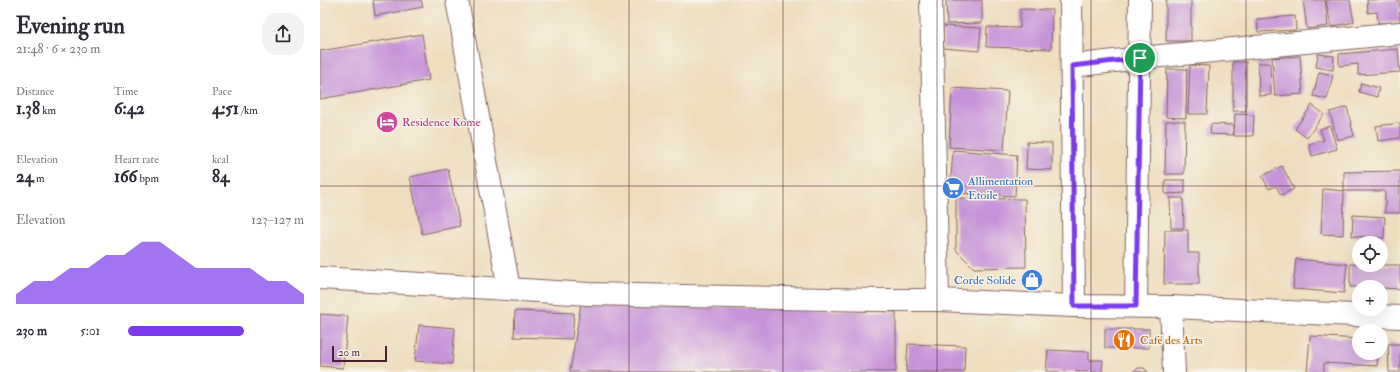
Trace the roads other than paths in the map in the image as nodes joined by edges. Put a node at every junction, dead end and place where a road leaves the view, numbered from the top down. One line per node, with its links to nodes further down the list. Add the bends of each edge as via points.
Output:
1 (457, 0): 9 (street)
2 (931, 0): 10 (street)
3 (1071, 0): 7 (street)
4 (1140, 0): 6 (street)
5 (1400, 33): 6 (street)
6 (1140, 58): 7 (street); 12 (street)
7 (1072, 66): 11 (street)
8 (320, 278): 9 (street)
9 (509, 289): 10 (street, via 597,295)
10 (938, 300): 11 (street)
11 (1074, 306): 12 (street)
12 (1136, 306): 13 (street)
13 (1171, 307): 14 (street); 15 (street)
14 (1400, 317)
15 (1174, 372)

